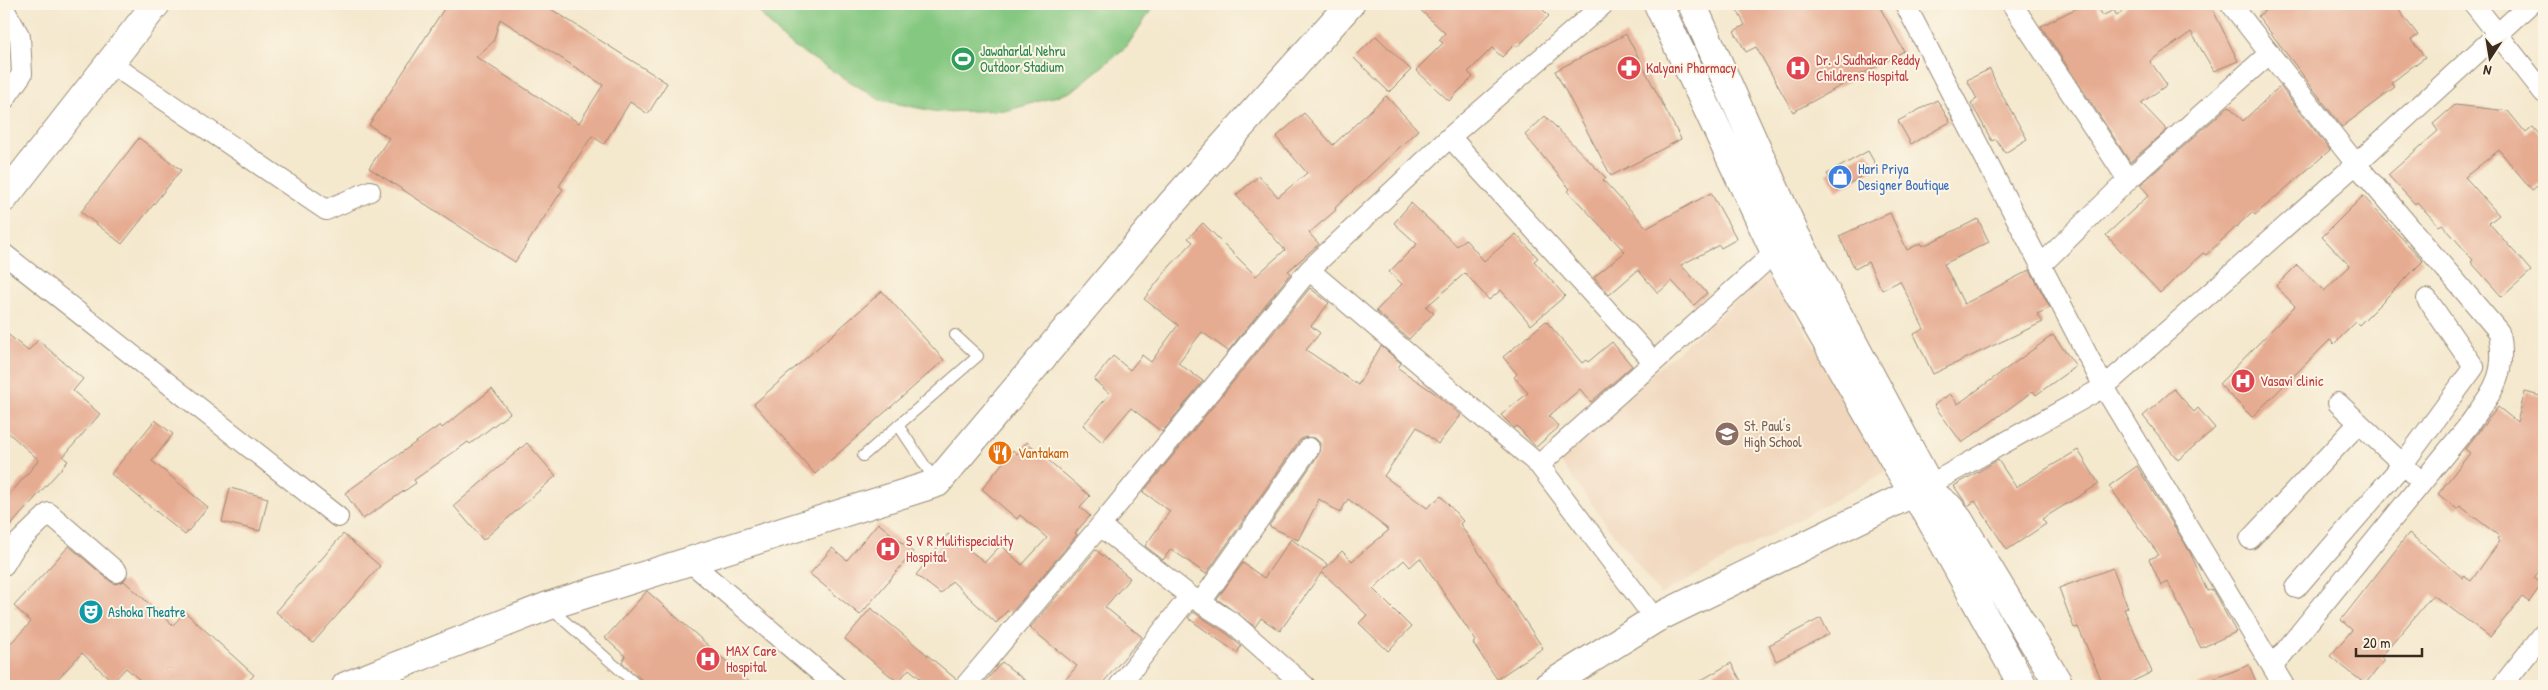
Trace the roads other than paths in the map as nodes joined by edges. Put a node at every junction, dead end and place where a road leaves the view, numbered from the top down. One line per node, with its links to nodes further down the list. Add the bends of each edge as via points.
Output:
1 (156, 4): 14 (street)
2 (1350, 4): 39 (street, via 1172,203)
3 (1604, 4): 17 (street)
4 (1658, 4): 23 (street)
5 (1692, 4): 22 (street)
6 (1905, 4): 25 (street)
7 (2012, 4): 19 (street)
8 (2231, 4): 13 (street)
9 (2474, 4): 12 (street)
10 (2530, 4): 12 (street)
11 (4, 9): 16 (street, via 20,37 22,74)
12 (2498, 34): 15 (street); 18 (street)
13 (2270, 53): 18 (street); 19 (street)
14 (110, 63): 20 (street, via 326,210); 21 (street)
15 (2544, 92)
16 (4, 100)
17 (1450, 137): 26 (street); 29 (street)
18 (2356, 164): 30 (street); 38 (street, via 2499,332 2503,355 2497,384)
19 (2128, 180): 25 (street)
20 (370, 191)
21 (4, 198)
22 (1795, 234): 23 (street); 40 (street)
23 (1775, 252): 29 (street); 40 (street)
24 (4, 254): 41 (street)
25 (2041, 265): 30 (street)
26 (1309, 270): 37 (street); 42 (street)
27 (2427, 299): 36 (street, via 2474,367)
28 (956, 335): 33 (lane, via 978,356)
29 (1654, 362): 37 (street)
30 (2104, 387): 40 (street); 52 (street)
31 (2338, 403): 32 (street)
32 (2359, 423): 36 (street); 43 (street)
33 (898, 425): 35 (lane); 39 (lane)
34 (1309, 448): 48 (street)
35 (863, 456)
36 (2403, 464): 38 (street); 47 (street)
37 (1539, 465): 50 (street)
38 (2422, 482): 52 (street)
39 (937, 483): 44 (street)
40 (1921, 489): 50 (street); 60 (street, via 1927,513); 61 (street, via 1935,496 1959,520)
41 (338, 517)
42 (1100, 526): 48 (street); 56 (street)
43 (2250, 539)
44 (689, 562): 49 (street); 55 (street)
45 (4, 565): 46 (street, via 16,545 49,513)
46 (118, 572)
47 (2296, 588)
48 (1195, 599): 57 (street); 58 (street, via 1233,623)
49 (548, 606): 53 (street); 54 (lane)
50 (1655, 619): 59 (street)
51 (2544, 633): 63 (street)
52 (2273, 666): 62 (street)
53 (346, 686)
54 (638, 686)
55 (836, 686)
56 (966, 686)
57 (1119, 686)
58 (1305, 686)
59 (1548, 686)
60 (2023, 686)
61 (2060, 686)
62 (2284, 686)
63 (2502, 686)

